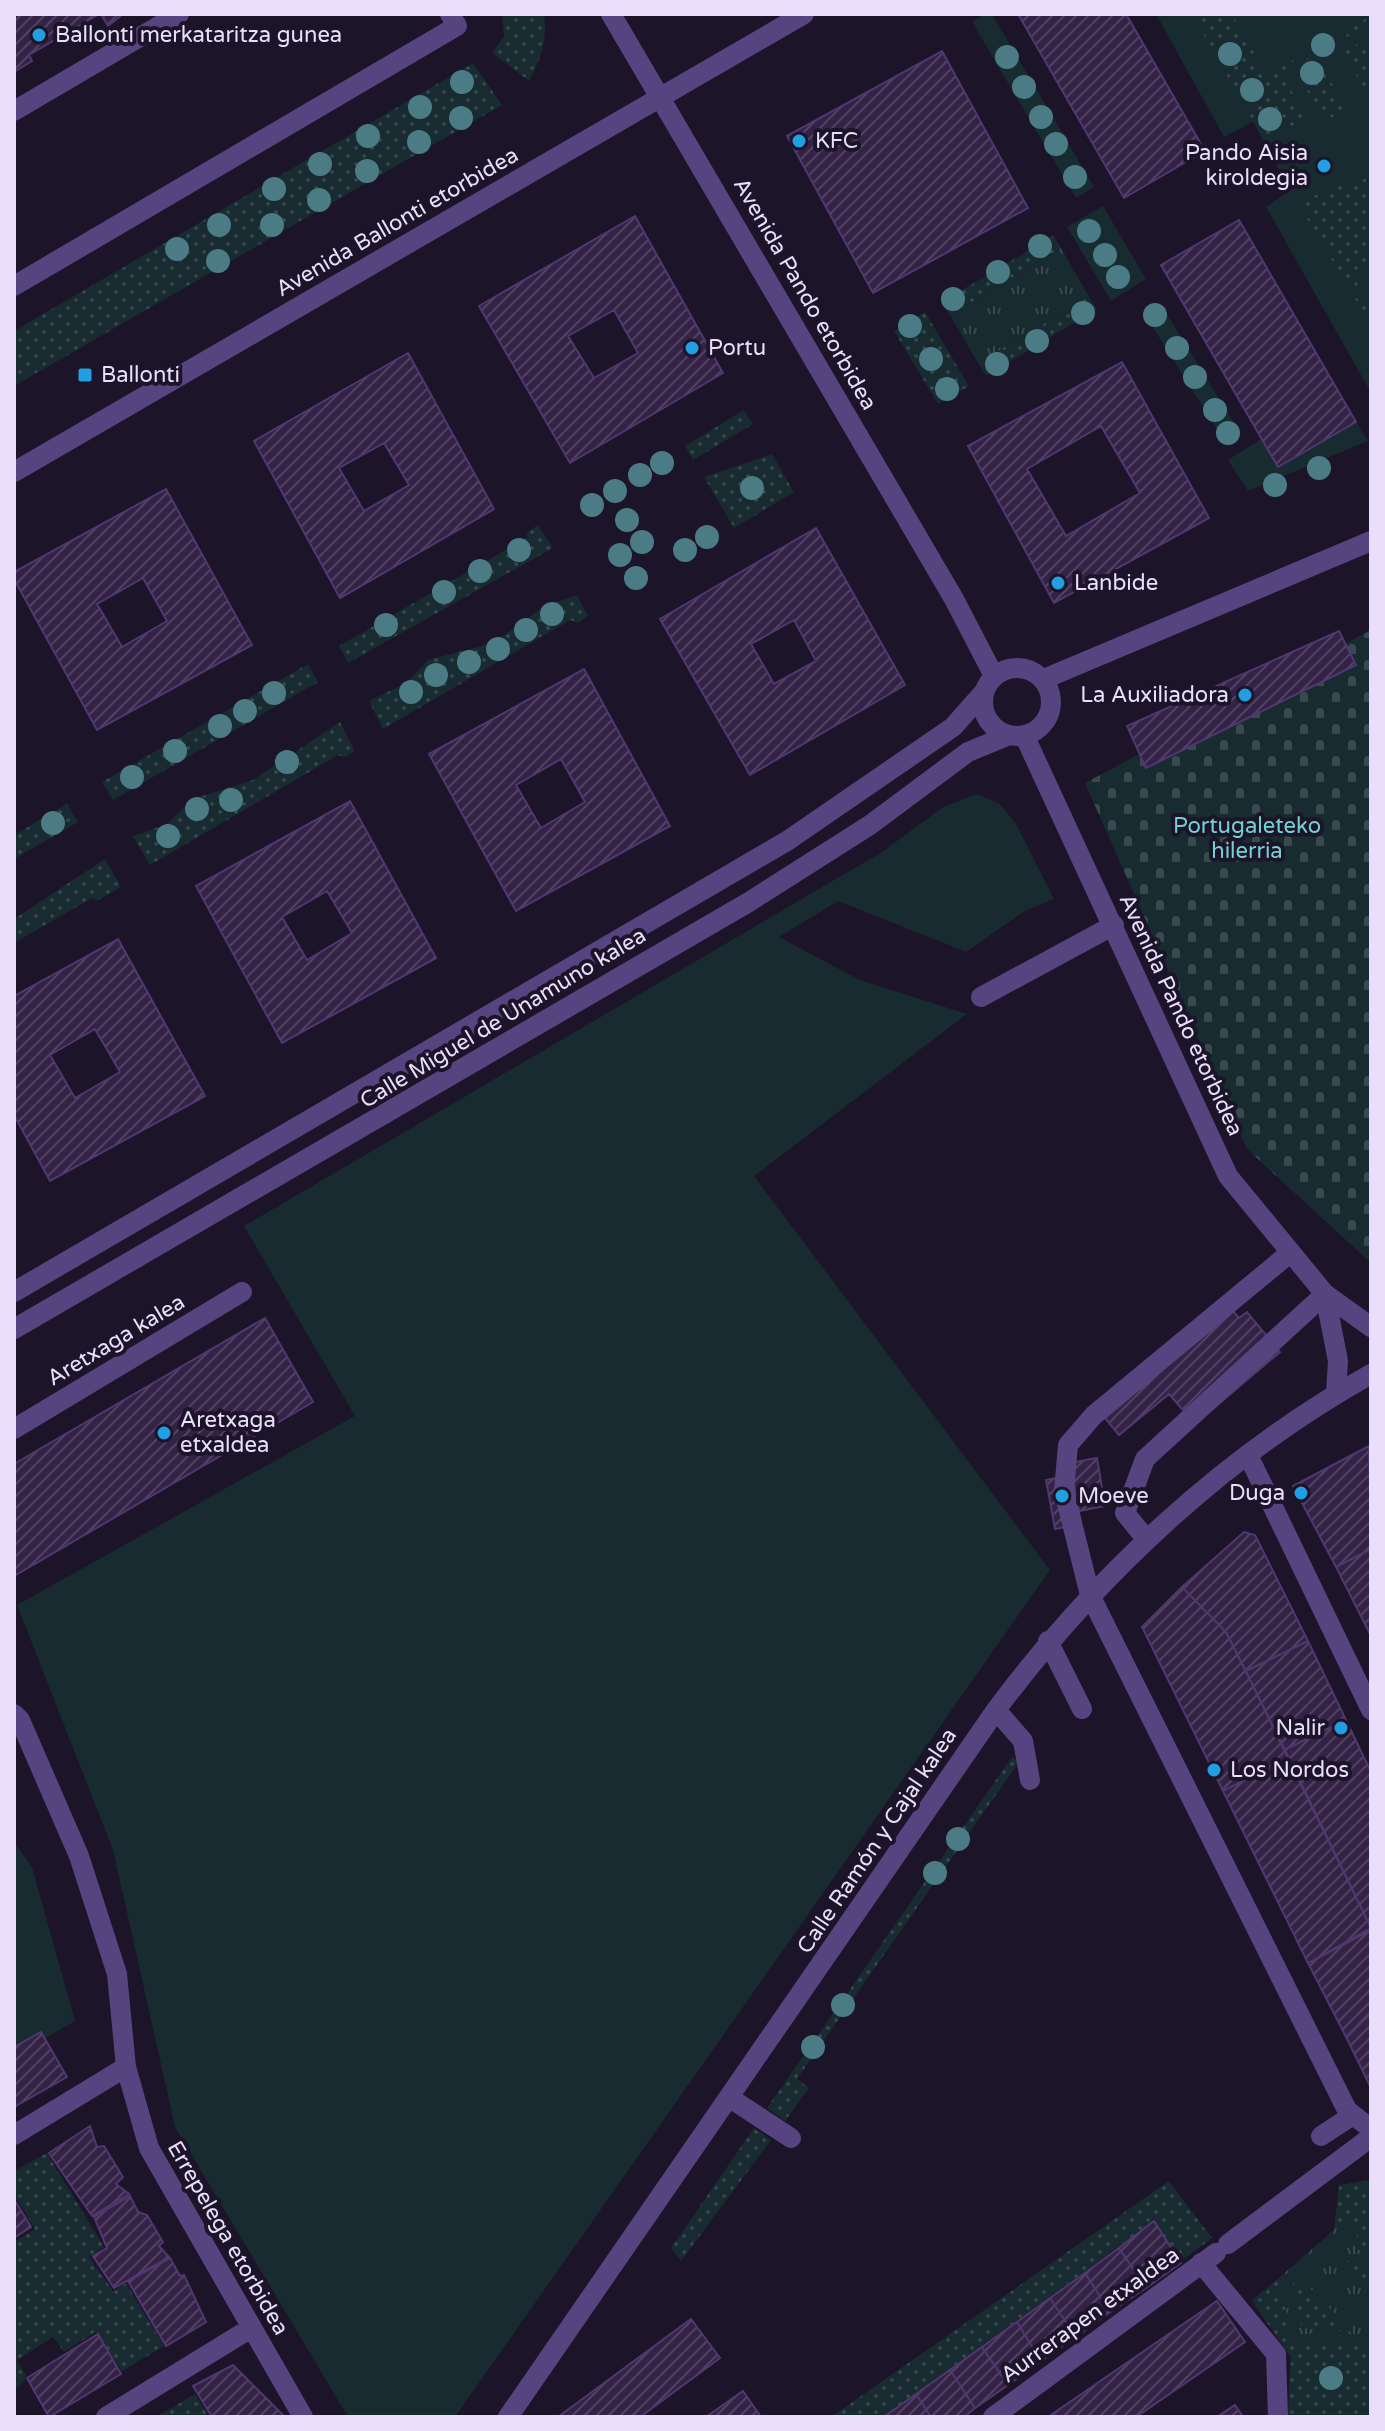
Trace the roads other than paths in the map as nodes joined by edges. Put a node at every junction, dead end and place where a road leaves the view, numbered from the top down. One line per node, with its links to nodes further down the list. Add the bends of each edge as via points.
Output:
1 (179, 14): 6 (street)
2 (450, 14): 7 (street, via 457,26)
3 (611, 14): 5 (street, Avenida Pando etorbidea)
4 (804, 14): 5 (street, Avenida Ballonti etorbidea)
5 (661, 97): 8 (street, Avenida Ballonti etorbidea); 10 (street, Avenida Pando etorbidea)
6 (14, 111)
7 (14, 286)
8 (14, 472)
9 (1371, 541): 11 (street, via 1121,649)
10 (996, 678): 11 (street, via 1028,669); 12 (street, via 983,710 991,726); 16 (street, Calle Miguel de Unamuno kalea, via 953,727 787,841)
11 (1048, 687): 12 (street, Calle Miguel de Unamuno kalea, via 1050,713 1041,728)
12 (1016, 736): 13 (street, Avenida Pando etorbidea); 20 (street, Calle Miguel de Unamuno kalea, via 968,752 870,825 749,902)
13 (1114, 925): 14 (street); 15 (street, Avenida Pando etorbidea, via 1228,1176)
14 (981, 997)
15 (1290, 1253): 18 (street, Avenida Pando etorbidea); 27 (street, via 1094,1415 1068,1445 1064,1491)
16 (14, 1292)
17 (242, 1292): 24 (street, Aretxaga kalea)
18 (1325, 1294): 21 (street, Avenida Pando etorbidea); 23 (street, Avenida Pando etorbidea, via 1338,1361); 26 (street, via 1145,1459 1125,1513)
19 (14, 1303): 20 (street)
20 (19, 1326)
21 (1371, 1327)
22 (1371, 1374): 23 (street, Calle Ramón y Cajal kalea)
23 (1336, 1393): 25 (street, Calle Ramón y Cajal kalea)
24 (14, 1429)
25 (1248, 1455): 26 (street, Calle Ramón y Cajal kalea); 32 (street)
26 (1147, 1540): 27 (street, Calle Ramón y Cajal kalea)
27 (1090, 1595): 28 (street, Calle Ramón y Cajal kalea); 37 (street)
28 (1048, 1641): 30 (street); 31 (street, Calle Ramón y Cajal kalea)
29 (14, 1700): 33 (street)
30 (1082, 1709)
31 (996, 1710): 34 (street, via 1023,1741); 36 (street, Calle Ramón y Cajal kalea)
32 (1371, 1710)
33 (17, 1717): 35 (street, Errepelega etorbidea, via 79,1856 117,1974)
34 (1030, 1780)
35 (126, 2067): 39 (street); 44 (street, Errepelega etorbidea, via 149,2148)
36 (730, 2098): 42 (street); 47 (street, Calle Ramón y Cajal kalea)
37 (1350, 2113): 38 (street); 40 (street)
38 (1371, 2129)
39 (14, 2135)
40 (1321, 2136)
41 (1371, 2137): 43 (street, Aurrerapen etxaldea)
42 (791, 2138)
43 (1215, 2254): 48 (street, Aurrerapen etxaldea); 49 (street, via 1276,2354)
44 (251, 2328): 45 (street); 46 (street, Errepelega etorbidea)
45 (106, 2417)
46 (303, 2417)
47 (508, 2417)
48 (993, 2417)
49 (1278, 2417)

